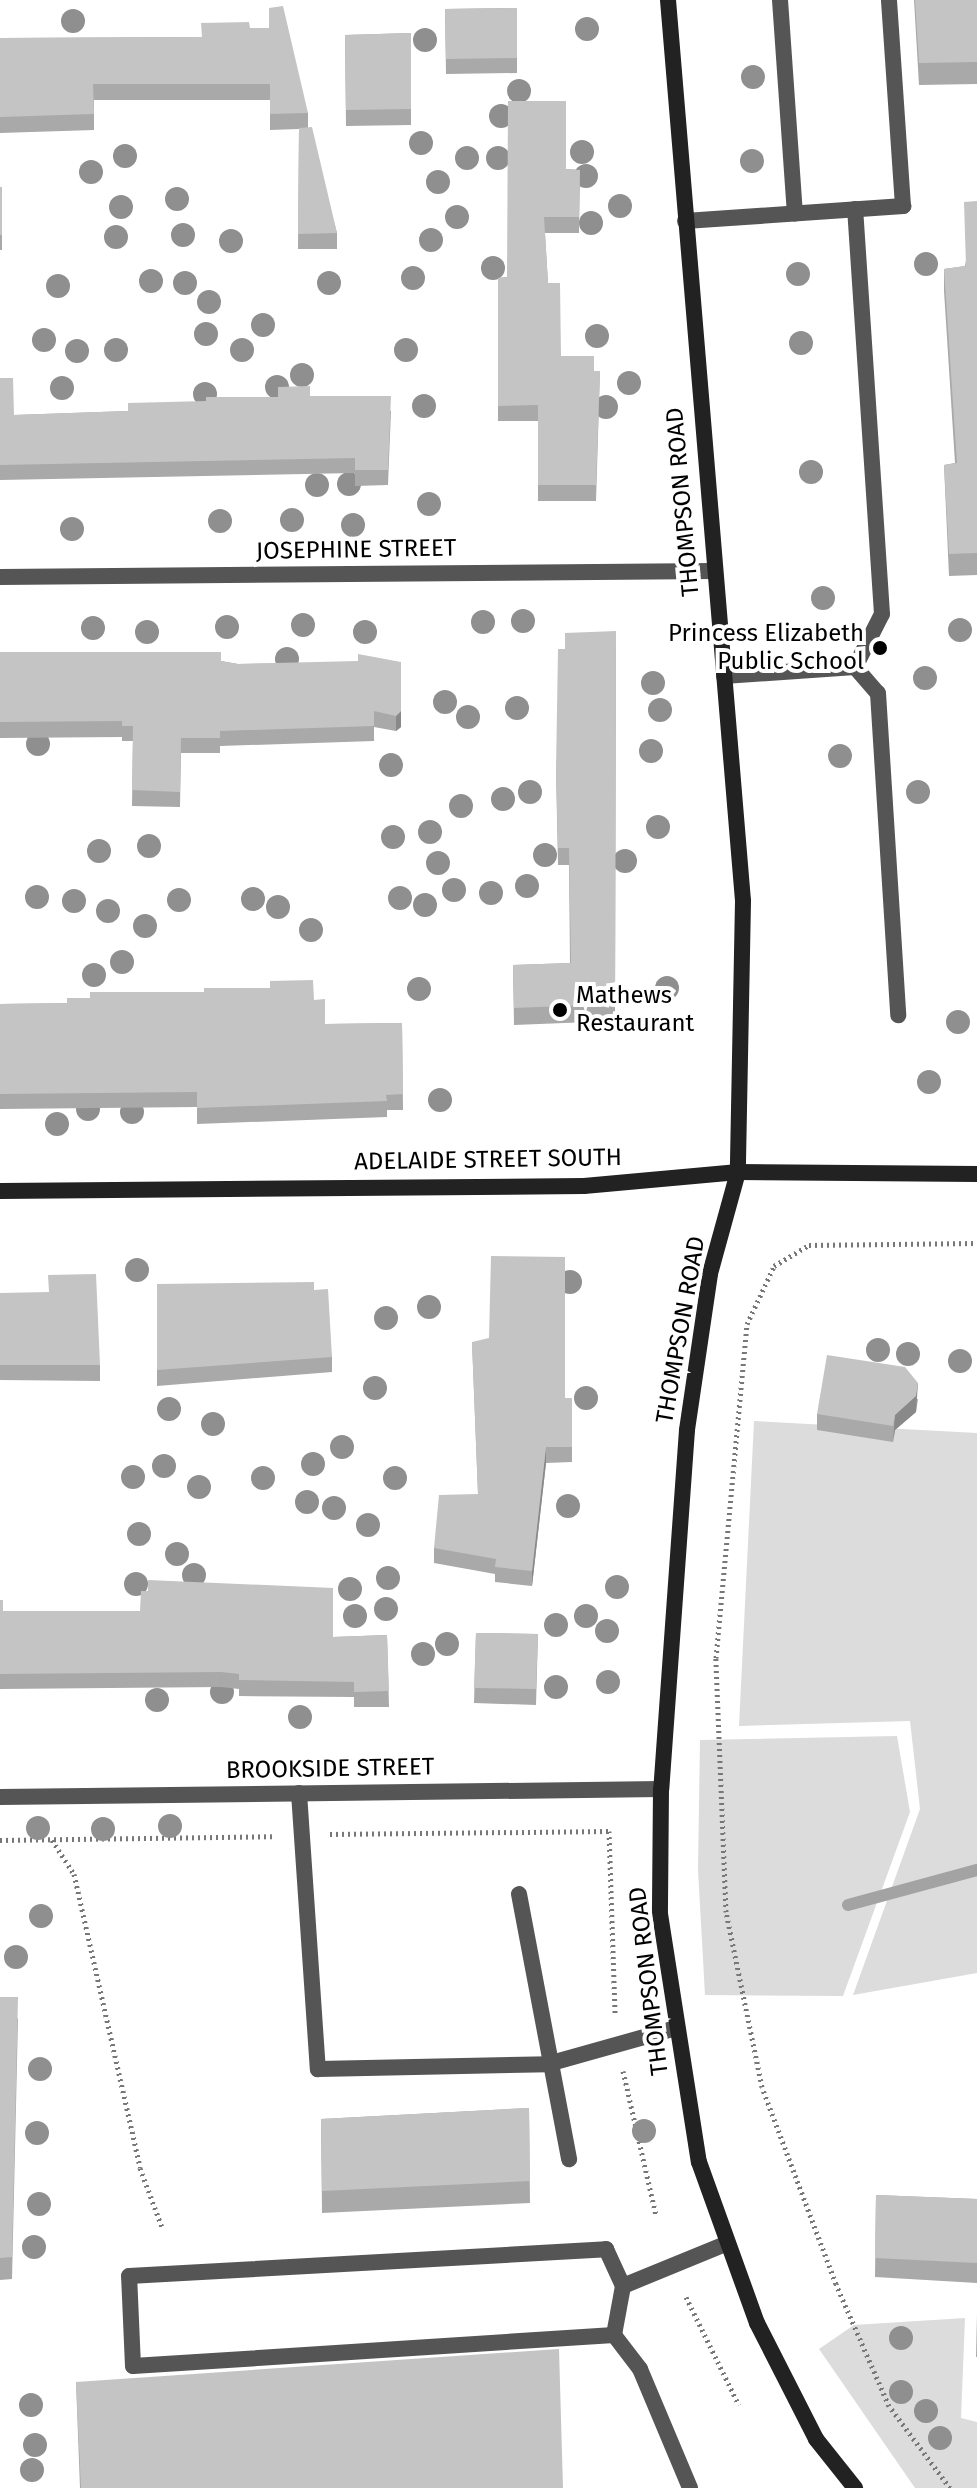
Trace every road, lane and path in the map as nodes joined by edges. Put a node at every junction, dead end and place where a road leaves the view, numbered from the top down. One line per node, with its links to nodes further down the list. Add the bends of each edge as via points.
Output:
1 (668, 0): 6 (street, THOMPSON ROAD)
2 (780, 0): 5 (street)
3 (889, 0): 4 (street, via 903,206)
4 (855, 209): 5 (street); 9 (street, via 882,614)
5 (795, 213): 6 (street)
6 (685, 221): 7 (street, THOMPSON ROAD)
7 (713, 571): 8 (street, JOSEPHINE STREET); 10 (street, THOMPSON ROAD)
8 (0, 577)
9 (855, 667): 10 (street); 11 (street, via 878,693)
10 (724, 676): 12 (street, THOMPSON ROAD, via 743,901)
11 (898, 1015)
12 (738, 1172): 13 (street, ADELAIDE STREET SOUTH); 14 (street, ADELAIDE STREET SOUTH, via 584,1186); 16 (street, THOMPSON ROAD, via 710,1274 687,1430)
13 (977, 1174)
14 (0, 1191)
15 (977, 1243): 36 (path, via 809,1245 774,1266 747,1324 716,1658 726,1912 762,2087 836,2284 889,2406)
16 (661, 1789): 17 (street, BROOKSIDE STREET); 23 (street, THOMPSON ROAD, via 660,1914)
17 (299, 1793): 18 (street, BROOKSIDE STREET); 19 (street)
18 (0, 1797)
19 (303, 1834): 20 (path); 24 (path, via 609,1831); 25 (street, via 318,2069)
20 (52, 1839): 21 (path); 28 (path, via 74,1874 140,2168)
21 (0, 1840)
22 (519, 1894): 25 (street)
23 (676, 2028): 24 (street); 29 (street, THOMPSON ROAD, via 699,2162)
24 (616, 2043): 25 (street); 27 (path)
25 (548, 2064): 26 (street)
26 (569, 2159)
27 (656, 2215)
28 (162, 2227)
29 (728, 2243): 30 (street); 35 (street, THOMPSON ROAD, via 757,2323 809,2426)
30 (623, 2286): 32 (street); 32 (street, via 606,2249 129,2276 133,2366)
31 (686, 2297): 33 (path)
32 (614, 2335): 34 (street, via 640,2369)
33 (739, 2405)
34 (690, 2488)
35 (855, 2488)
36 (950, 2488)

